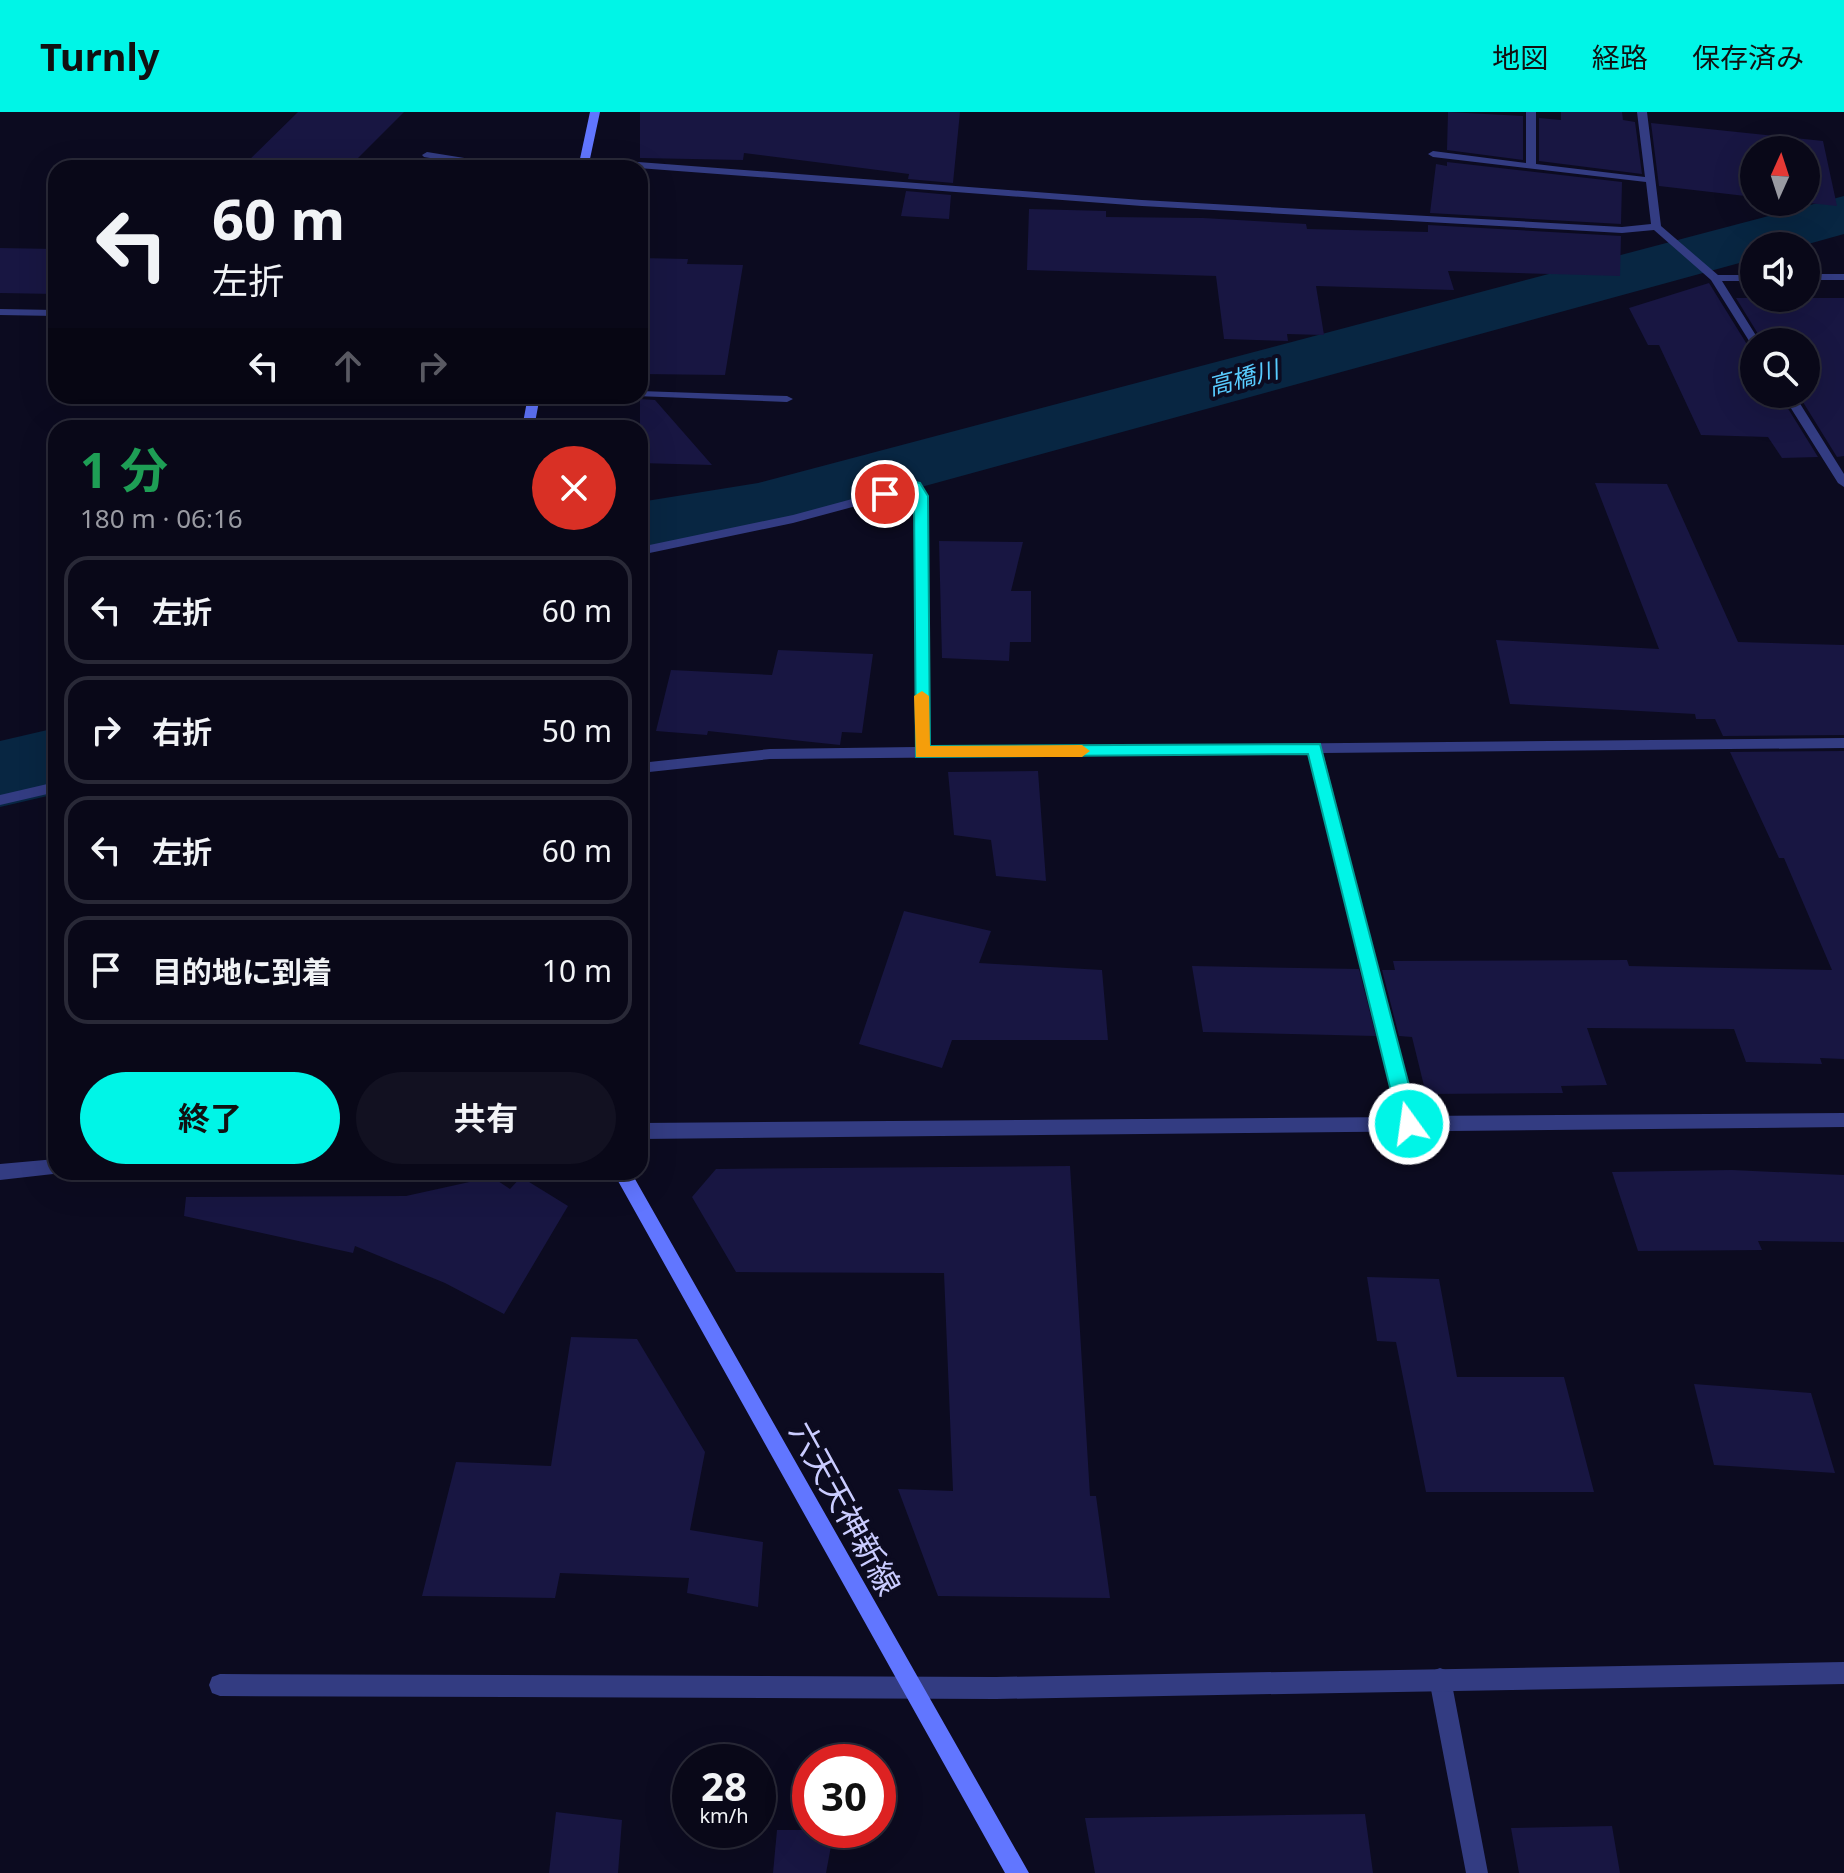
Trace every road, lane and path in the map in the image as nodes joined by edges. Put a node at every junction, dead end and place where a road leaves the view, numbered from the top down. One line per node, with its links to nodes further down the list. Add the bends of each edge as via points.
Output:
1 (595, 112): 7 (main road)
2 (1531, 112): 8 (street)
3 (1642, 112): 10 (street)
4 (1433, 154): 8 (street)
5 (427, 155): 6 (street)
6 (458, 160)
7 (585, 160)
8 (1531, 166): 10 (street)
9 (648, 168): 11 (street, via 1142,203 1622,230)
10 (1650, 180): 11 (street)
11 (1656, 227): 14 (street)
12 (1820, 277): 13 (street)
13 (1844, 277)
14 (1715, 278): 15 (street); 18 (street)
15 (1740, 278)
16 (0, 312): 17 (street)
17 (48, 313)
18 (1746, 328)
19 (648, 394): 20 (street)
20 (787, 399)
21 (1797, 408): 22 (street)
22 (1840, 471): 23 (street)
23 (1844, 483)
24 (648, 549): 27 (street, via 915,486 921,496)
25 (1844, 743): 26 (street)
26 (1315, 748): 27 (street); 32 (street)
27 (922, 752): 28 (street, via 770,754)
28 (648, 767)
29 (48, 789): 30 (street)
30 (0, 800)
31 (1844, 1120): 32 (street)
32 (1409, 1124): 33 (street)
33 (648, 1131)
34 (48, 1168): 35 (street)
35 (0, 1172)
36 (627, 1180): 40 (main road, 六天天神新線)
37 (1844, 1673): 38 (street)
38 (1440, 1679): 40 (street); 42 (street)
39 (220, 1685): 40 (street)
40 (913, 1687): 41 (main road, 六天天神新線)
41 (1018, 1873)
42 (1477, 1873)

